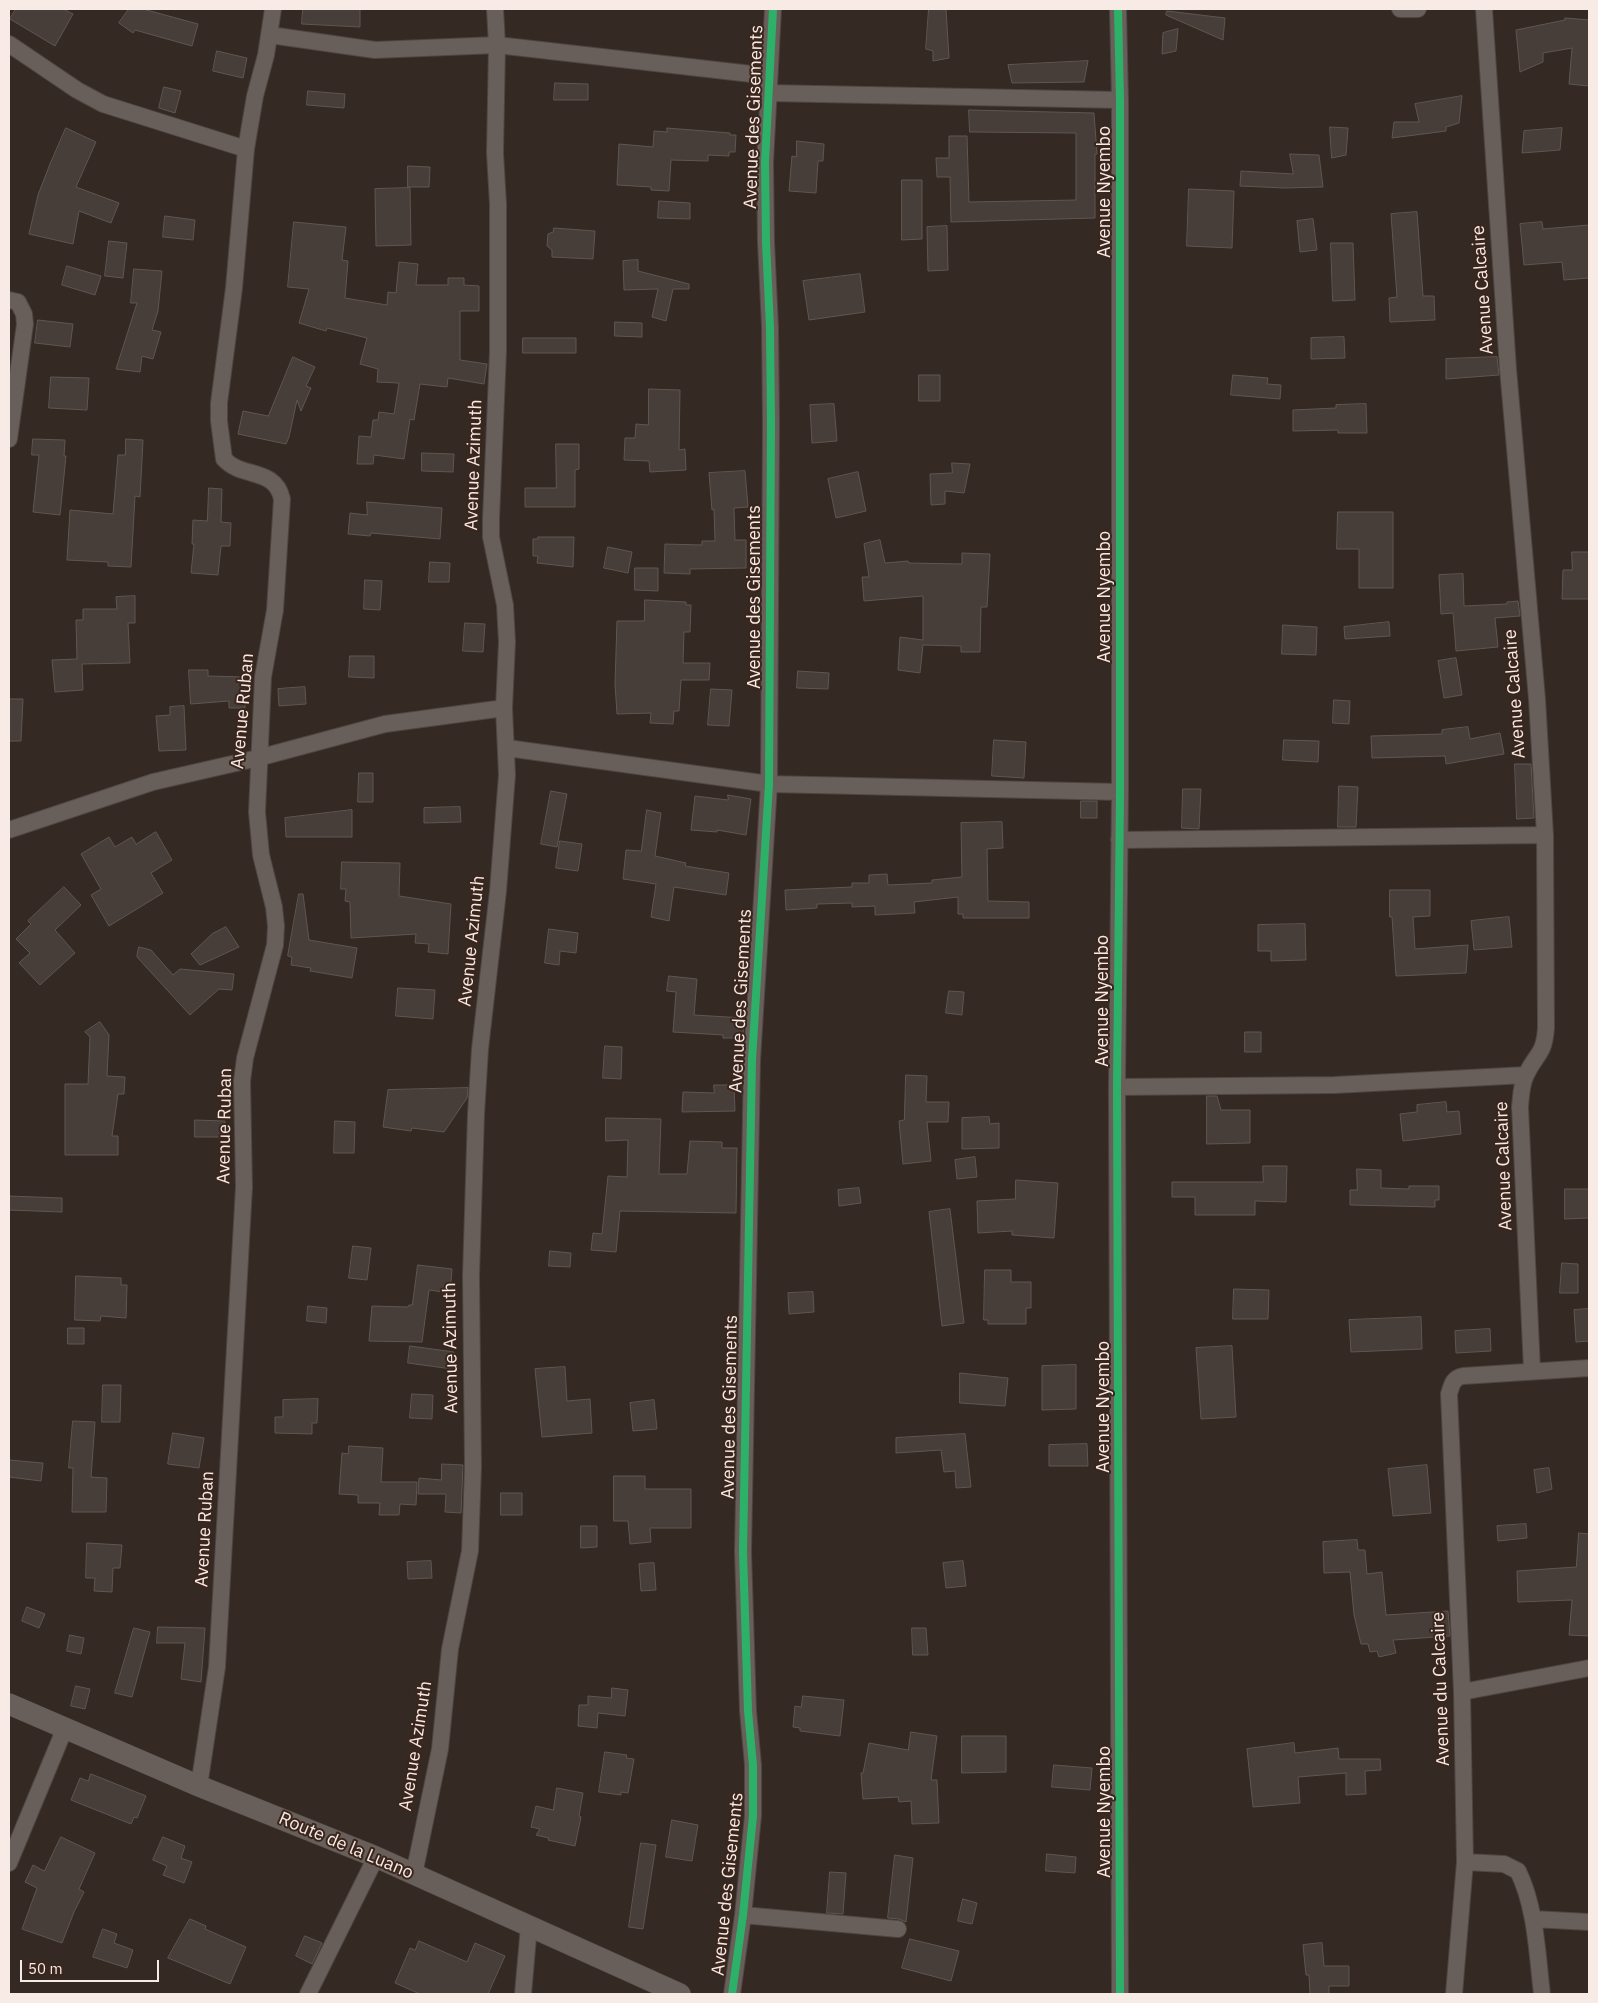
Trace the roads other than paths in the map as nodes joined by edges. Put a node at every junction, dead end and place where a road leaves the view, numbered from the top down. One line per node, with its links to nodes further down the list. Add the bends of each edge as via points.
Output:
1 (274, 9): 8 (street)
2 (495, 9): 10 (street, Avenue Azimuth)
3 (773, 9): 11 (street, Avenue des Gisements)
4 (1118, 9): 13 (street, Avenue Nyembo)
5 (1400, 9): 6 (street)
6 (1418, 9)
7 (1484, 9): 23 (street, Avenue Calcaire, via 1508,369 1536,689)
8 (270, 35): 10 (street, via 375,50); 14 (street)
9 (9, 44): 14 (street, via 103,104)
10 (498, 45): 11 (street); 17 (street, Avenue Azimuth, via 495,152 498,351 491,537 505,606)
11 (770, 76): 12 (street, Avenue des Gisements)
12 (768, 93): 13 (street); 20 (street, Avenue des Gisements, via 765,172 771,423)
13 (1120, 100): 21 (street, Avenue Nyembo)
14 (246, 149): 19 (street, Avenue Ruban, via 234,288 220,386 220,421 224,459 229,464 269,479 279,487 282,499 275,610 263,677)
15 (9, 300): 16 (street, via 18,302 25,324)
16 (9, 439)
17 (504, 708): 18 (street, Avenue Azimuth); 19 (street, via 385,724)
18 (507, 748): 20 (street); 37 (street, Avenue Azimuth, via 503,827 476,1114 471,1276 473,1467 470,1551 450,1649 440,1749)
19 (258, 758): 22 (street, via 152,782); 33 (street, Avenue Ruban, via 257,832 274,907 275,944 242,1081 244,1187 217,1666)
20 (769, 784): 21 (street); 38 (street, Avenue des Gisements, via 752,1070 743,1560 748,1711 754,1765 753,1816)
21 (1120, 792): 24 (street, Avenue Nyembo)
22 (9, 830)
23 (1545, 835): 24 (street); 25 (street, Avenue Calcaire, via 1546,1028 1544,1045)
24 (1119, 840): 26 (street, Avenue Nyembo)
25 (1526, 1075): 26 (street, via 1335,1084); 28 (street, Avenue Calcaire, via 1520,1108)
26 (1117, 1088): 47 (street, Avenue Nyembo)
27 (1589, 1368): 28 (street)
28 (1532, 1370): 30 (street, Avenue du Calcaire, via 1457,1377 1449,1394)
29 (1589, 1668): 30 (street)
30 (1462, 1692): 35 (street, Avenue du Calcaire)
31 (9, 1704): 32 (street, Route de la Luano)
32 (65, 1728): 33 (street, Route de la Luano); 36 (street)
33 (199, 1786): 34 (street, Route de la Luano)
34 (376, 1857): 37 (street, Route de la Luano); 43 (street)
35 (1465, 1862): 39 (street, via 1514,1867 1525,1886); 48 (street, Avenue du Calcaire)
36 (9, 1863)
37 (414, 1874): 41 (street, Route de la Luano)
38 (743, 1915): 42 (street); 46 (street, Avenue des Gisements)
39 (1532, 1919): 40 (street); 49 (street)
40 (1589, 1922)
41 (529, 1926): 44 (street); 45 (street, Route de la Luano)
42 (898, 1929)
43 (308, 1994)
44 (523, 1994)
45 (680, 1994)
46 (732, 1994)
47 (1120, 1994)
48 (1454, 1994)
49 (1542, 1994)

